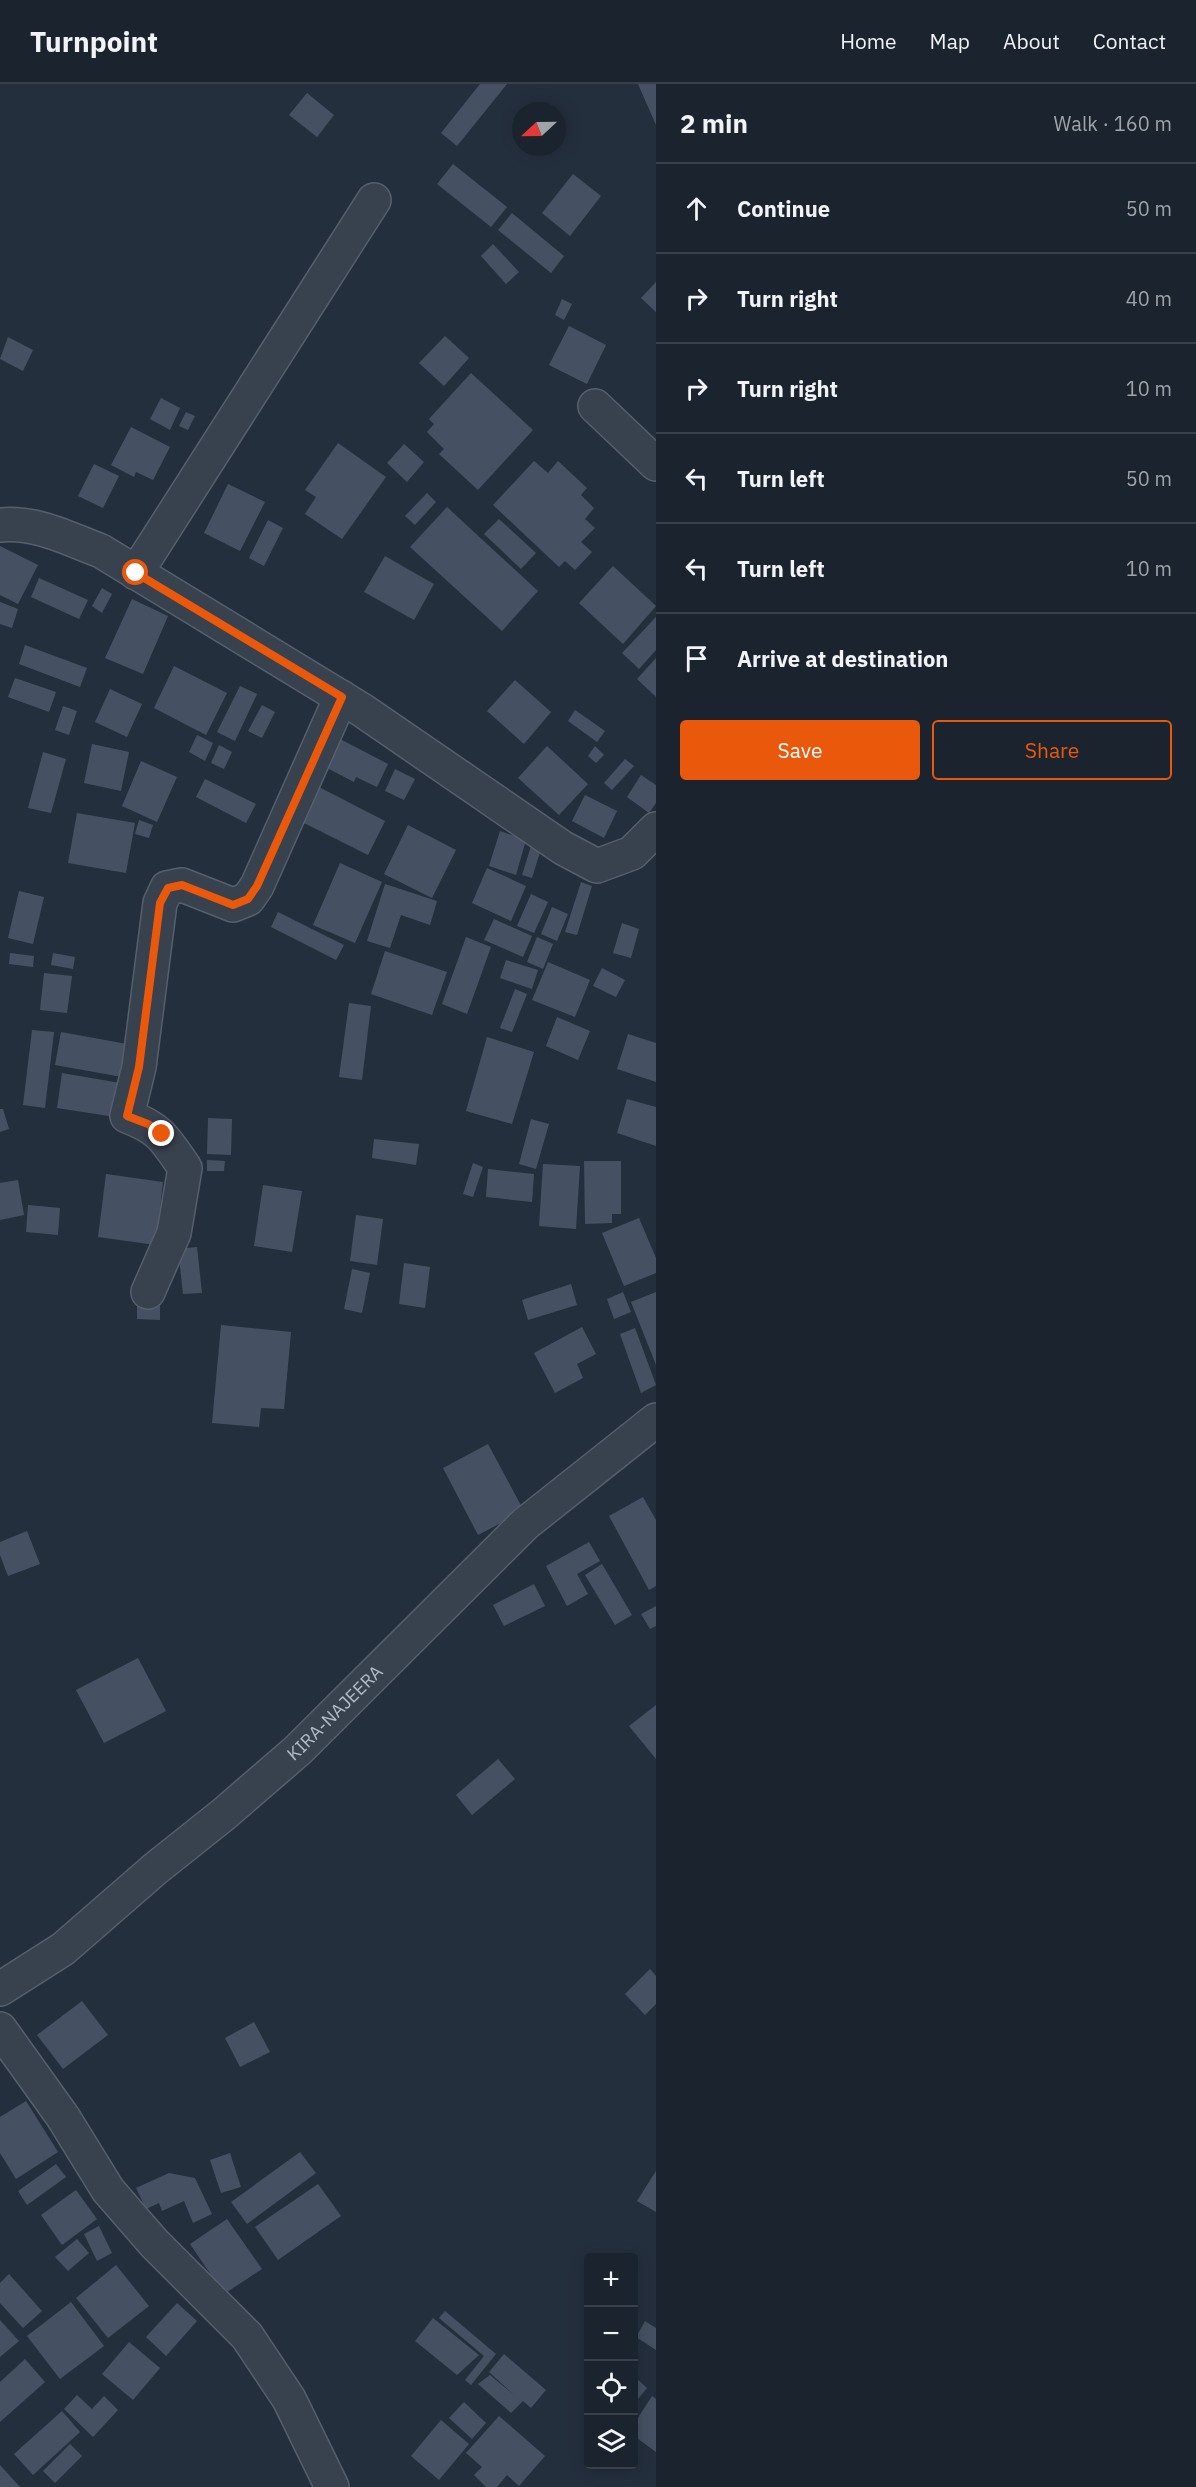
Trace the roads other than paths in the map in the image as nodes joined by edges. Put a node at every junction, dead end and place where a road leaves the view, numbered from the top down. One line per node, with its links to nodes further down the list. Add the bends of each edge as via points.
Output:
1 (374, 200): 5 (street)
2 (595, 406): 3 (street)
3 (656, 464)
4 (0, 525): 5 (street, via 13,523 54,533 101,551)
5 (136, 573): 6 (street)
6 (342, 697): 7 (street, via 563,848 597,866 632,853); 8 (street, via 248,899 233,905 182,885 168,888 160,903 139,1067 127,1116 162,1134 185,1168 174,1233)
7 (656, 829)
8 (148, 1292)
9 (656, 1420): 10 (street, KIRA-NAJEERA, via 525,1524 306,1742 224,1814 63,1949)
10 (0, 1989)
11 (0, 2029): 12 (street, via 63,2117 108,2190 154,2243 247,2336 290,2399)
12 (332, 2487)

